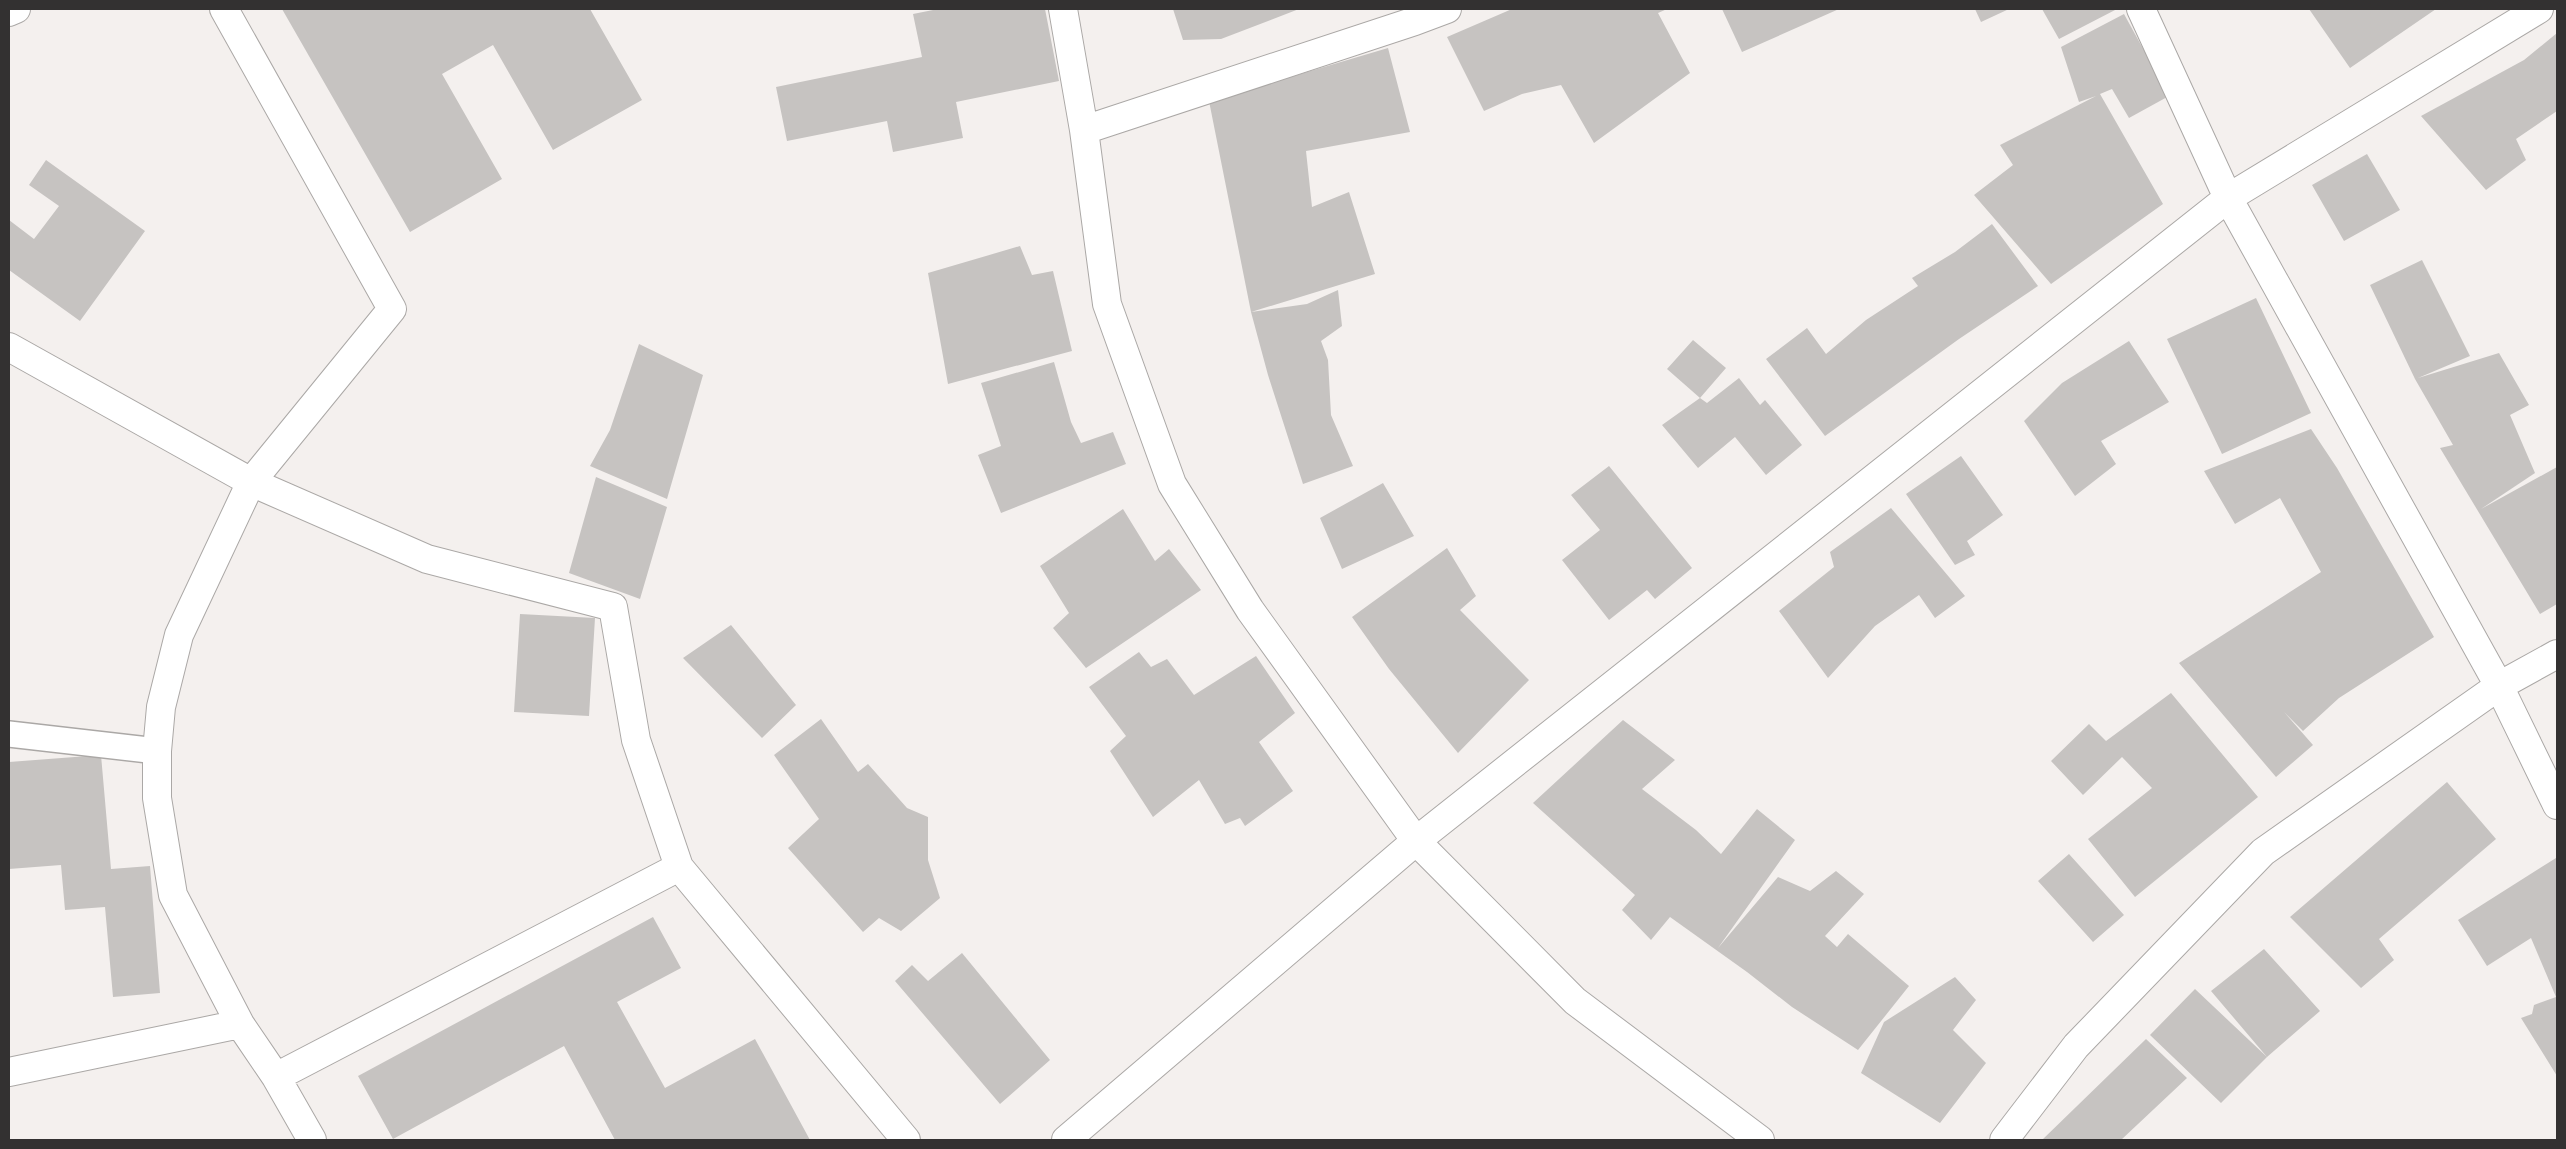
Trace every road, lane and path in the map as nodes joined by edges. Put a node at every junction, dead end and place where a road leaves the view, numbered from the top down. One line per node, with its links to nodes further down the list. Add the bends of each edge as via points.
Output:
1 (16, 9): 7 (street)
2 (224, 9): 11 (street, via 392,309)
3 (1063, 9): 8 (street)
4 (1447, 9): 8 (street)
5 (2141, 9): 9 (street)
6 (2539, 9): 9 (street)
7 (9, 12)
8 (1084, 130): 17 (street, via 1107,304 1172,484 1250,610)
9 (2228, 198): 13 (street); 17 (street)
10 (9, 347): 11 (street)
11 (251, 482): 15 (street, via 179,635 161,707); 18 (street, via 427,559 613,607 636,740)
12 (2557, 654): 13 (street)
13 (2499, 686): 16 (street); 26 (street, via 2263,852 2076,1046)
14 (9, 734): 15 (street)
15 (157, 751): 19 (street, via 157,798 174,895)
16 (2557, 805)
17 (1416, 841): 24 (street); 25 (street, via 1574,1001)
18 (679, 867): 21 (street); 23 (street)
19 (240, 1024): 20 (street); 21 (street)
20 (9, 1072)
21 (276, 1078): 22 (street)
22 (312, 1140)
23 (906, 1140)
24 (1066, 1140)
25 (1760, 1140)
26 (2004, 1140)

